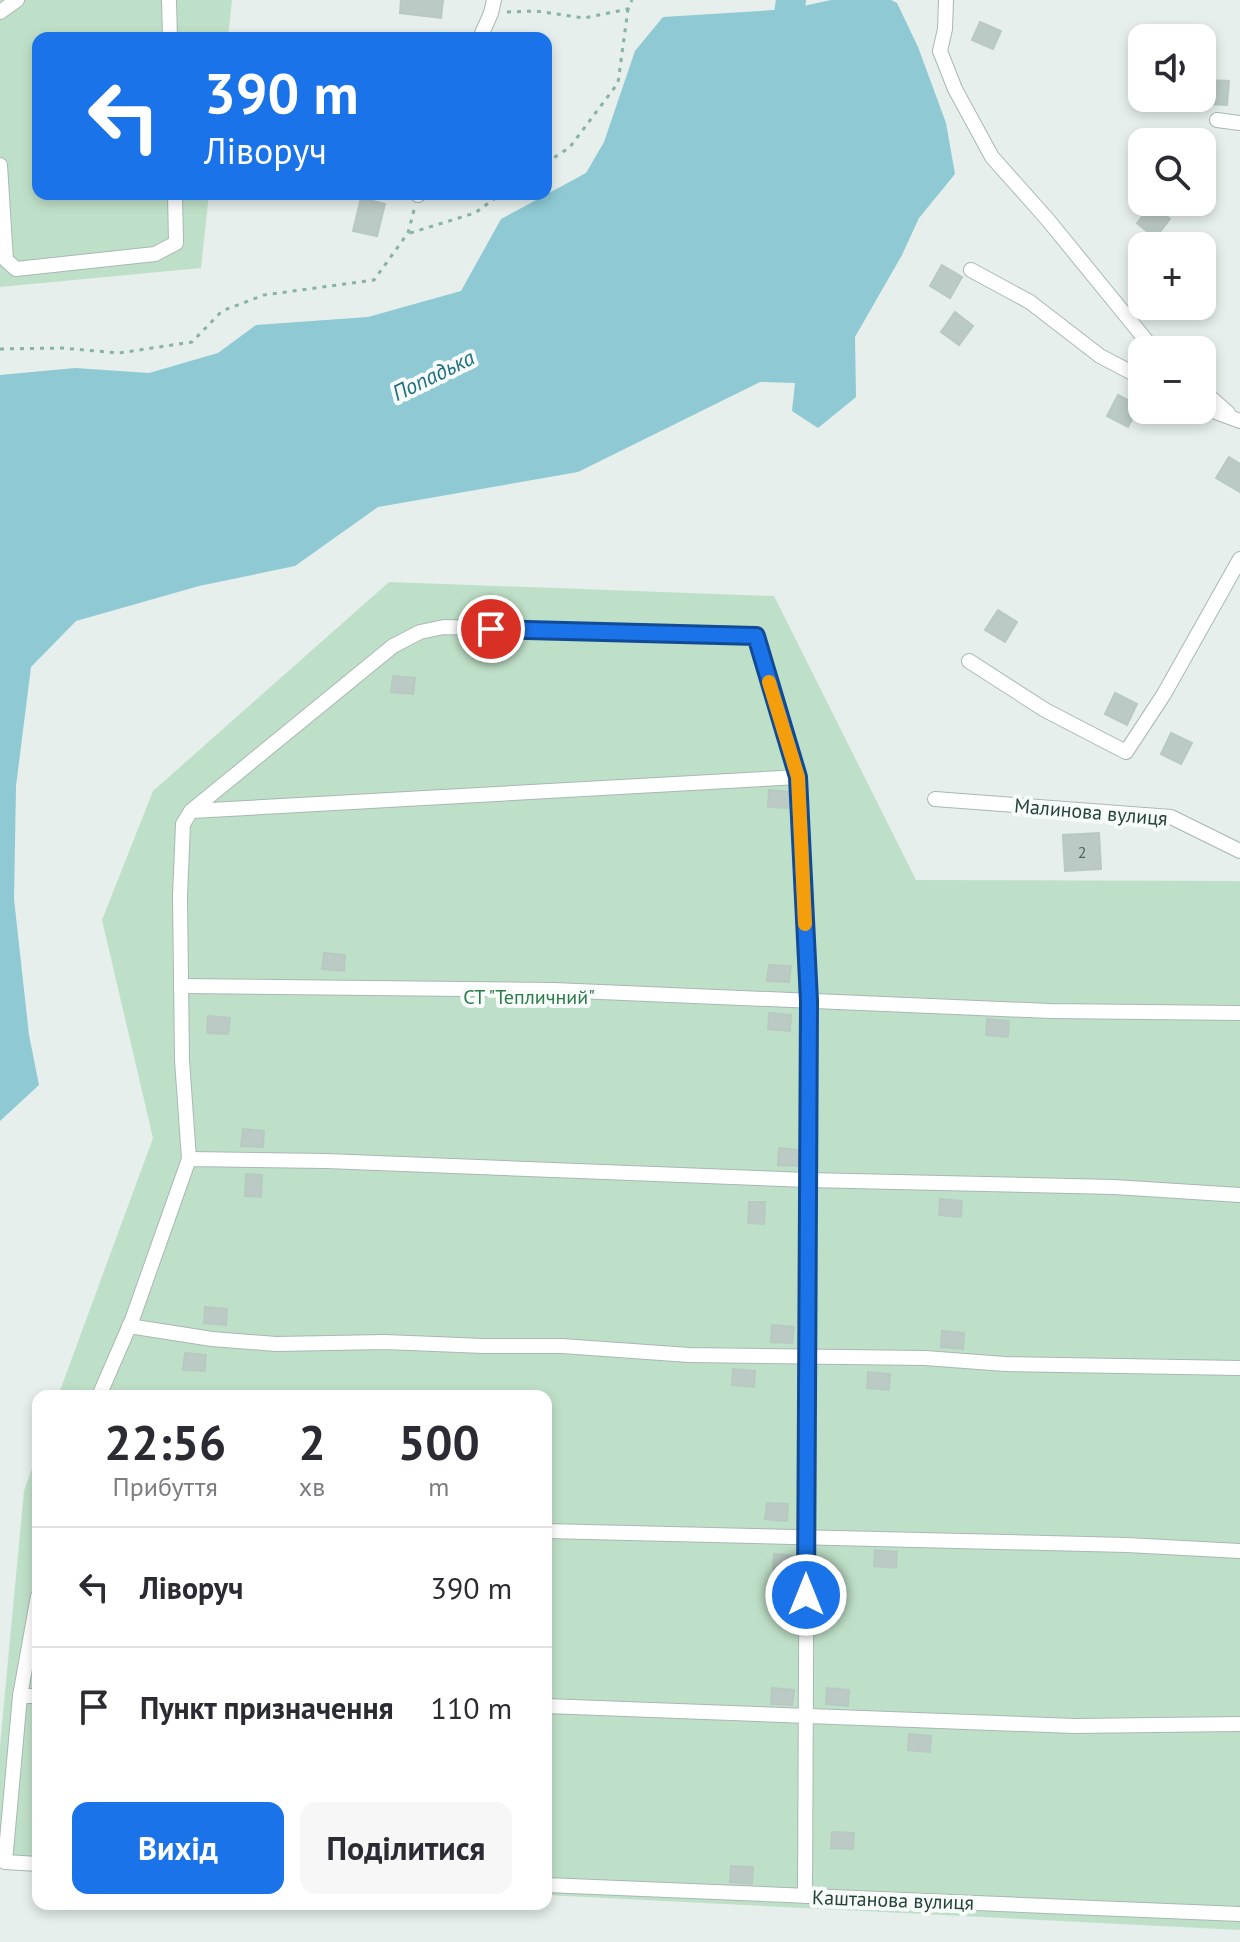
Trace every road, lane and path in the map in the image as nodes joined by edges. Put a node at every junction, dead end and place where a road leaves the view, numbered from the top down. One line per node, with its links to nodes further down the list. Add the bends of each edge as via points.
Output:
1 (17, 0): 7 (street)
2 (169, 0): 8 (street)
3 (632, 0): 6 (path)
4 (946, 0): 19 (street, via 940,51 992,157)
5 (492, 7): 6 (path, via 584,18); 9 (street)
6 (628, 9): 12 (path, via 618,83 570,147)
7 (0, 12)
8 (170, 32)
9 (482, 32)
10 (1217, 120): 11 (street)
11 (1240, 123)
12 (552, 159)
13 (0, 165): 14 (street, via 6,260 16,269 155,254 176,243)
14 (175, 200)
15 (416, 200): 17 (path)
16 (493, 200): 17 (path, via 452,222)
17 (408, 233): 20 (path, via 374,280 264,295 222,311 192,342 119,353)
18 (971, 270): 21 (street, via 1030,302 1100,356)
19 (1143, 336)
20 (0, 349)
21 (1128, 371)
22 (1216, 402): 24 (street)
23 (1216, 412): 24 (street)
24 (1236, 418)
25 (1240, 559): 26 (street, via 1126,752 1045,710)
26 (969, 661)
27 (798, 777): 29 (street); 29 (street, via 756,636 444,627 393,646); 32 (street)
28 (935, 799): 30 (street, Малинова вулиця, via 1171,817)
29 (191, 811): 31 (street, via 181,840)
30 (1240, 851)
31 (181, 986): 32 (street, via 554,990); 34 (street)
32 (809, 1001): 33 (street); 35 (street)
33 (1240, 1013)
34 (189, 1159): 35 (street); 37 (street)
35 (808, 1180): 36 (street); 38 (street)
36 (1240, 1195)
37 (129, 1326): 38 (street, via 276,1344 562,1346); 40 (street)
38 (807, 1357): 39 (street); 42 (street)
39 (1240, 1368)
40 (102, 1390)
41 (552, 1531): 42 (street)
42 (806, 1536): 43 (street); 48 (street)
43 (1240, 1551)
44 (32, 1629): 45 (street)
45 (20, 1696): 46 (street); 50 (street, via 5,1862)
46 (32, 1696)
47 (552, 1706): 48 (street)
48 (805, 1714): 49 (street, via 1074,1726); 52 (street)
49 (1240, 1724)
50 (32, 1864)
51 (552, 1885): 52 (street, Каштанова вулиця)
52 (805, 1896): 53 (street, Каштанова вулиця)
53 (1240, 1914)

